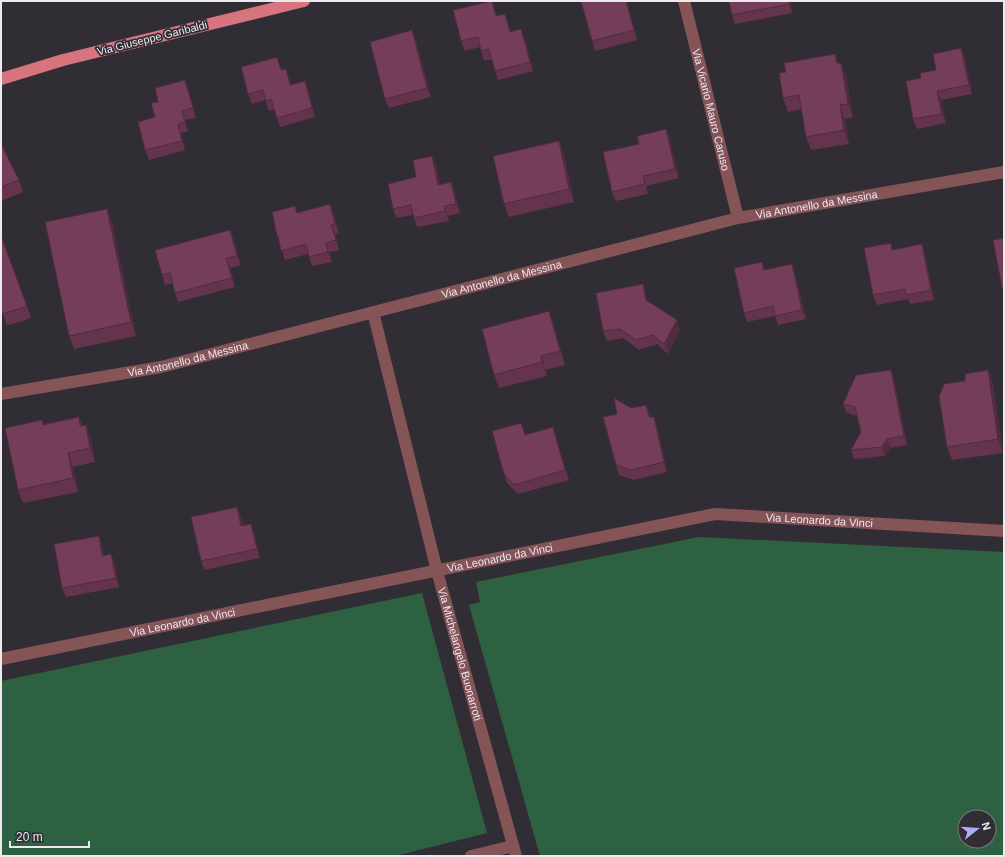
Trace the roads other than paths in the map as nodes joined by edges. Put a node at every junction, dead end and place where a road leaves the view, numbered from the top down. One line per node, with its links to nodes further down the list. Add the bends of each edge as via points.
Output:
1 (304, 1): 3 (main road, Via Giuseppe Garibaldi, via 63,60)
2 (684, 1): 5 (street, Via Vicario Mauro Caruso)
3 (1, 78)
4 (1004, 172): 5 (street, Via Antonello da Messina)
5 (738, 218): 6 (street, Via Antonello da Messina)
6 (373, 312): 7 (street, Via Antonello da Messina, via 161,367); 9 (street, Via Michelangelo Buonarroti)
7 (1, 394)
8 (1004, 531): 9 (street, Via Leonardo da Vinci, via 715,514)
9 (437, 571): 10 (street, Via Leonardo da Vinci); 11 (street, Via Michelangelo Buonarroti)
10 (1, 659)
11 (514, 851): 12 (street)
12 (471, 856)

